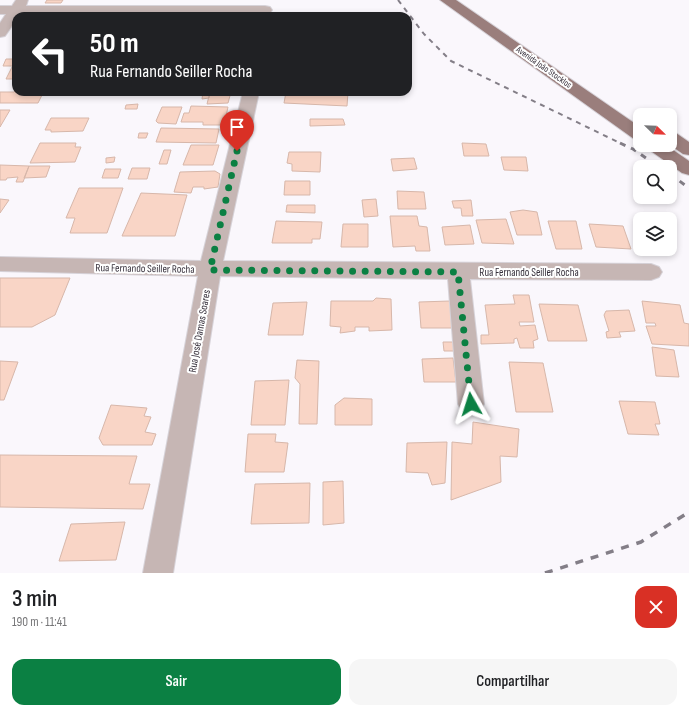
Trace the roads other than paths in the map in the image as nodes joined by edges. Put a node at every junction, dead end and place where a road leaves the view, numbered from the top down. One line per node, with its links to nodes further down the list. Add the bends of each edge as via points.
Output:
1 (447, 0): 10 (main road, Avenida João Stocklos)
2 (467, 0): 9 (main road, Avenida João Stocklos)
3 (20, 5): 4 (street); 5 (street)
4 (266, 9)
5 (0, 10)
6 (12, 16): 7 (street)
7 (0, 33)
8 (250, 96): 16 (street, Rua José Damas Soares)
9 (633, 112)
10 (633, 130)
11 (677, 142): 12 (main road)
12 (689, 150)
13 (664, 152): 14 (main road)
14 (689, 169)
15 (0, 264): 16 (street, Rua Fernando Seiller Rocha)
16 (210, 270): 17 (street, Rua Fernando Seiller Rocha); 20 (street, Rua José Damas Soares)
17 (458, 272): 18 (street, Rua Fernando Seiller Rocha); 19 (street)
18 (650, 272)
19 (471, 404)
20 (158, 573)

